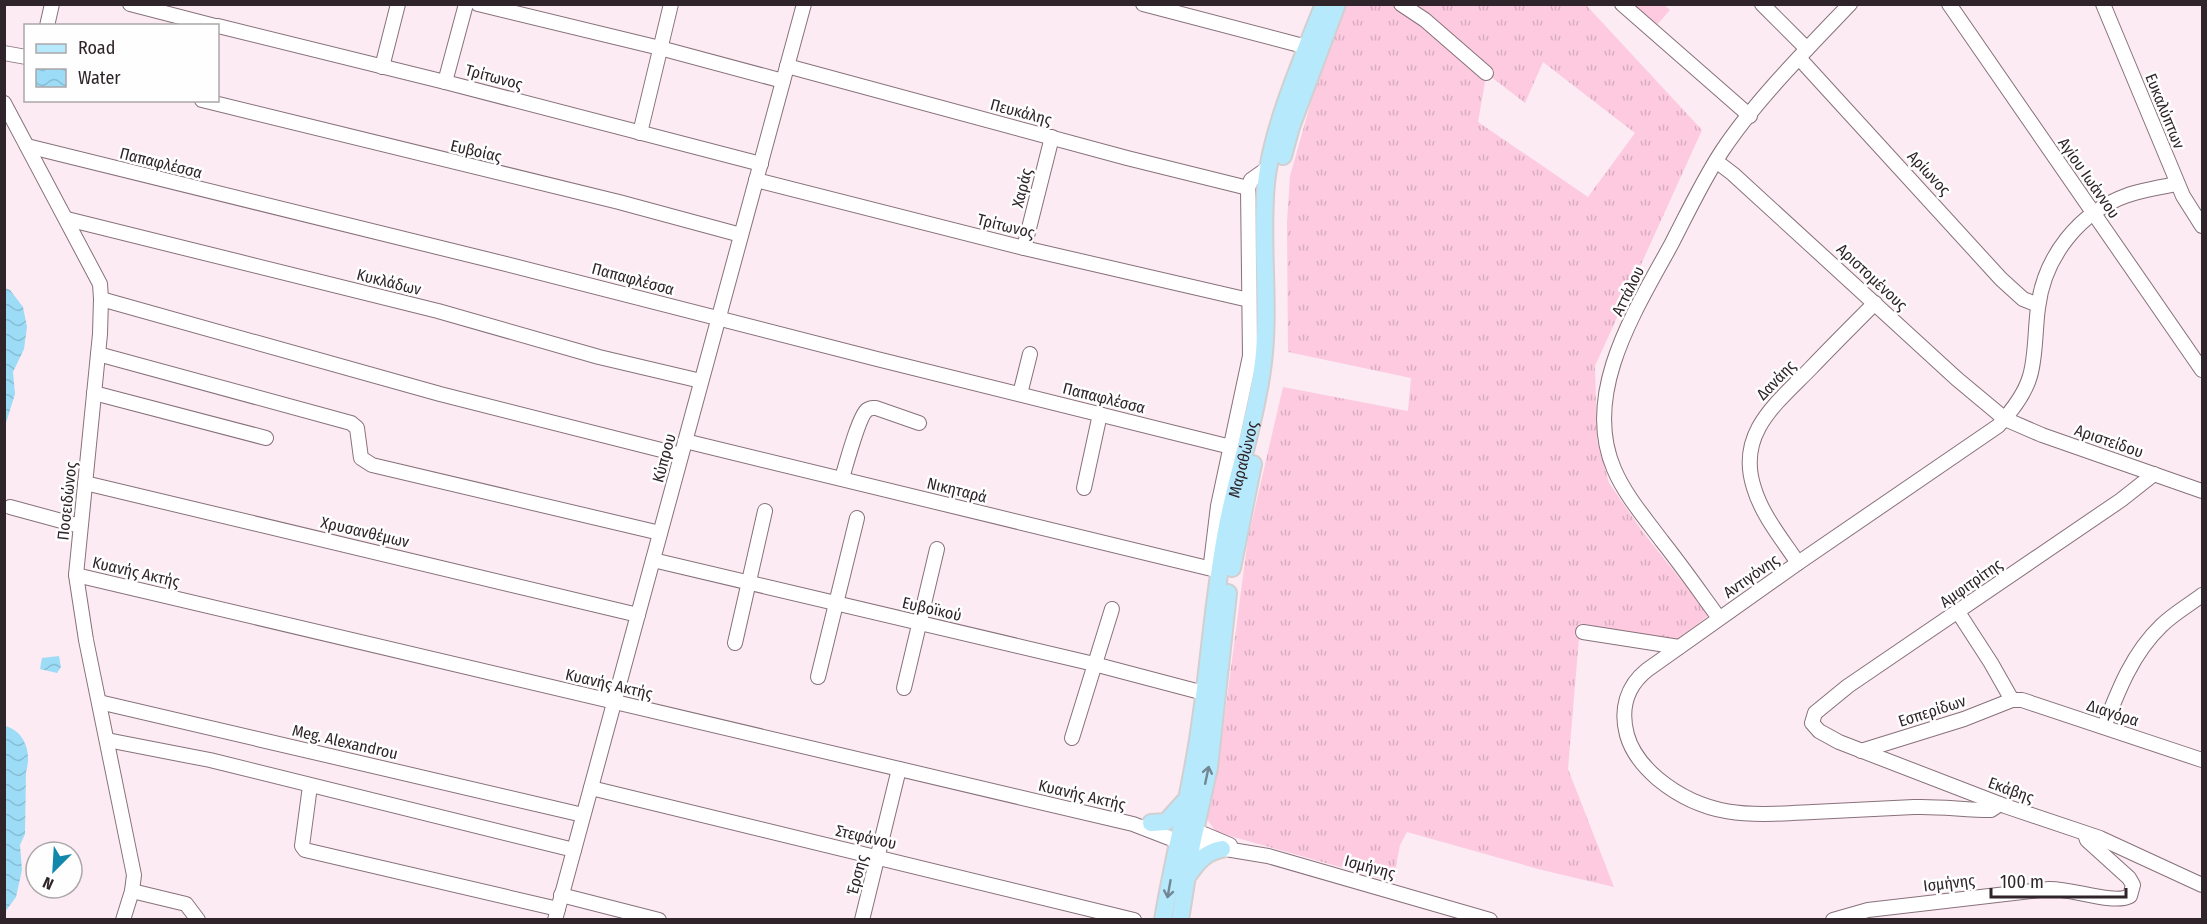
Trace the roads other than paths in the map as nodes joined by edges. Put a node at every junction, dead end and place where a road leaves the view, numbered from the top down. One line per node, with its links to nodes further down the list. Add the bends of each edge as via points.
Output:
1 (52, 4): 19 (street)
2 (130, 4): 18 (street, Τρίτωνος)
3 (192, 4): 18 (street)
4 (398, 4): 28 (street)
5 (466, 4): 31 (street)
6 (478, 4): 23 (street)
7 (671, 4): 23 (street)
8 (804, 4): 27 (street, Κύπρου)
9 (1143, 4): 22 (street)
10 (1324, 4): 22 (main road, Μαραθώνος)
11 (1337, 4): 114 (main road, Μαραθώνος, one-way to 11, via 1209,767 1230,575 1273,370 1278,175 1291,127)
12 (1401, 4): 29 (street)
13 (1622, 4): 34 (street)
14 (1762, 4): 25 (street, Αρίωνος)
15 (1850, 4): 25 (street, Αττάλου)
16 (1949, 4): 44 (street, Αγίου Ιωάννου)
17 (2103, 4): 42 (street, Ευκαλύπτων)
18 (188, 19): 20 (street, Τρίτωνος)
19 (47, 24)
20 (208, 24)
21 (219, 27): 28 (street, Τρίτωνος)
22 (1307, 47): 40 (main road, Μαραθώνος)
23 (660, 48): 30 (street); 35 (street)
24 (4, 53): 26 (street)
25 (1803, 54): 34 (street, Αττάλου); 52 (street, Αρίωνος, via 2001,279 2023,299)
26 (24, 57)
27 (787, 66): 30 (street, Κύπρου); 36 (street, Πευκάλης)
28 (382, 68): 31 (street, Τρίτωνος)
29 (1486, 73)
30 (783, 81): 39 (street, Κύπρου)
31 (446, 82): 35 (street, Τρίτωνος)
32 (210, 102): 47 (street, Ευβοίας)
33 (4, 103): 37 (street, Ποσειδώνος)
34 (1750, 116): 38 (street, Αττάλου)
35 (640, 133): 39 (street, Τρίτωνος)
36 (1052, 137): 43 (street, Πευκάλης); 48 (street, Χαράς)
37 (27, 146): 45 (street, Ποσειδώνος); 53 (street, Παπαφλέσσα)
38 (1716, 160): 51 (street, Αριστομένους); 87 (street, Αττάλου, via 1621,344 1610,376 1605,411 1608,448 1617,475)
39 (760, 164): 41 (street, Κύπρου)
40 (1268, 168): 43 (street, via 1251,180); 79 (main road, Μαραθώνος, via 1263,369)
41 (756, 180): 47 (street, Κύπρου); 48 (street, Τρίτωνος)
42 (2177, 184): 44 (street, Αντιγόνης, via 2129,195); 46 (street, Ευκαλύπτων)
43 (1248, 188): 50 (street)
44 (2093, 213): 52 (street, Αντιγόνης, via 2051,261); 56 (street, Αγίου Ιωάννου)
45 (67, 219): 49 (street, Ποσειδώνος, via 100,284); 57 (street, Κυκλάδων)
46 (2202, 226)
47 (741, 235): 53 (street, Κύπρου)
48 (1024, 248): 50 (street, Τρίτωνος)
49 (101, 299): 54 (street, Ποσειδώνος); 65 (street, Νικηταρά, via 450,396)
50 (1249, 300): 64 (street, via 1250,356)
51 (1875, 303): 61 (street, Αριστομένους); 78 (street, Δανάης, via 1767,412 1751,445 1749,465 1754,489)
52 (2038, 305): 61 (street, Αντιγόνης, via 2031,373)
53 (718, 318): 57 (street, Κύπρου); 59 (street, Παπαφλέσσα)
54 (98, 354): 58 (street, Ποσειδώνος); 75 (street, via 351,423 357,428 361,458 372,465)
55 (1030, 354): 59 (street)
56 (2202, 370)
57 (701, 381): 65 (street, Κύπρου)
58 (94, 393): 63 (street); 68 (street, Ποσειδώνος)
59 (1020, 394): 60 (street, Παπαφλέσσα)
60 (1100, 414): 64 (street, Παπαφλέσσα); 69 (street)
61 (2005, 419): 66 (street, Αριστείδου); 78 (street, Αντιγόνης)
62 (919, 423): 67 (street, via 876,408 865,411)
63 (266, 438)
64 (1231, 447): 79 (street, via 1212,542 1211,563)
65 (683, 448): 67 (street, Νικηταρά); 75 (street, Κύπρου)
66 (2154, 474): 70 (street, Αριστείδου); 85 (street, Αμφιτρίτης)
67 (842, 478): 79 (street, Νικηταρά)
68 (85, 483): 74 (street, Ποσειδώνος); 86 (street, Χρυσανθέμων)
69 (1084, 488)
70 (2202, 491)
71 (10, 507): 74 (street)
72 (765, 511): 81 (street)
73 (857, 518): 83 (street)
74 (80, 526): 80 (street, Ποσειδώνος)
75 (660, 533): 77 (street, Κύπρου)
76 (937, 549): 88 (street)
77 (653, 560): 81 (street, Ευβοϊκού); 86 (street, Κύπρου)
78 (1798, 563): 87 (street, Αντιγόνης)
79 (1220, 572): 95 (main road, Μαραθώνος)
80 (76, 575): 97 (street, Ποσειδώνος); 98 (street, Κυανής Ακτής)
81 (748, 583): 83 (street, Ευβοϊκού); 90 (street)
82 (2202, 596): 100 (street, via 2162,624 2142,648 2119,688)
83 (836, 604): 88 (street, Ευβοϊκού); 93 (street)
84 (1112, 609): 92 (street)
85 (1958, 612): 96 (street); 99 (street, Αμφιτρίτης, via 1848,686 1815,713)
86 (638, 615): 98 (street, Κύπρου)
87 (1719, 618): 91 (street, Αντιγόνης)
88 (921, 624): 92 (street, Ευβοϊκού); 94 (street)
89 (1584, 632): 91 (street)
90 (735, 643)
91 (1679, 647): 109 (street, Αντιγόνης, via 1640,676 1629,692 1623,714 1629,739 1641,762 1695,803 1725,812 1760,815 1920,807 1991,810)
92 (1094, 664): 95 (street, Ευβοϊκού); 101 (street)
93 (818, 677)
94 (904, 688)
95 (1204, 693): 108 (main road, Μαραθώνος)
96 (2012, 700): 100 (street, Διαγόρα, via 2027,701); 103 (street, Εσπερίδων)
97 (99, 702): 102 (street, Ποσειδώνος); 110 (street, Meg. Alexandrou)
98 (614, 702): 105 (street, Κυανής Ακτής); 107 (street, Κύπρου)
99 (1812, 723): 103 (street, Εκάβης, via 1819,731)
100 (2104, 728): 104 (street, Διαγόρα)
101 (1072, 738)
102 (107, 740): 106 (street, via 210,760); 121 (street, Ποσειδώνος, via 133,869)
103 (1861, 751): 109 (street, Εκάβης)
104 (2199, 756)
105 (898, 769): 112 (street, Κυανής Ακτής); 118 (street, Έρσης)
106 (310, 786): 116 (street); 122 (street, via 302,846 305,850)
107 (591, 788): 110 (street, Κύπρου); 118 (street, Στεφάνου)
108 (1188, 793): 111 (main road, via 1171,818); 114 (main road, Μαραθώνος)
109 (2000, 804): 113 (street, Εκάβης)
110 (583, 815): 116 (street, Κύπρου)
111 (1151, 823): 112 (street, Κυανής Ακτής); 114 (street, Κυανής Ακτής)
112 (1133, 824): 114 (street, Κυανής Ακτής)
113 (2085, 834): 120 (street, Εκάβης); 131 (street, Ισμήνης, via 2129,878 2133,890 2129,897 2112,899 2063,889 2040,890 1868,910)
114 (1186, 837): 115 (street); 117 (street); 119 (main road, Μαραθώνος); 128 (main road, Μαραθώνος, one-way to 128)
115 (1222, 849): 117 (street); 119 (main road, via 1204,856)
116 (574, 850): 122 (street, Κύπρου)
117 (1240, 850): 130 (street, Ισμήνης)
118 (879, 857): 126 (street, Έρσης); 127 (street, Στεφάνου)
119 (1187, 877): 129 (main road, Μαραθώνος)
120 (2202, 885)
121 (132, 891): 123 (street, Ποσειδώνος); 124 (street, via 186,904)
122 (558, 908): 125 (street)
123 (123, 920)
124 (198, 920)
125 (659, 920)
126 (862, 920)
127 (1134, 920)
128 (1163, 920)
129 (1180, 920)
130 (1490, 920)
131 (1833, 920)

